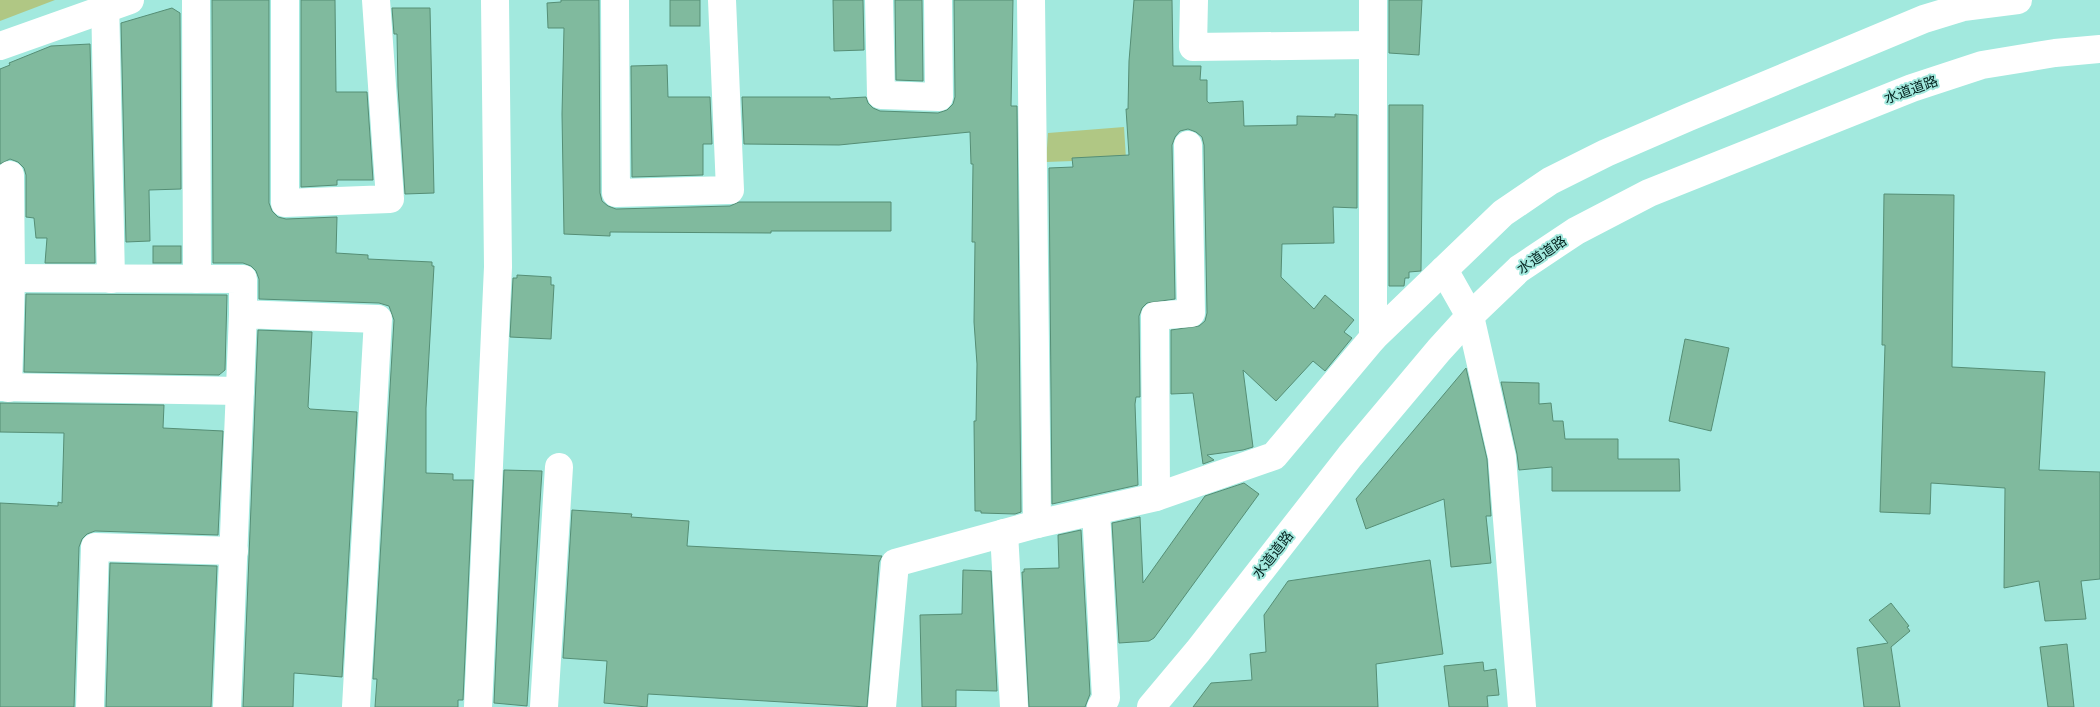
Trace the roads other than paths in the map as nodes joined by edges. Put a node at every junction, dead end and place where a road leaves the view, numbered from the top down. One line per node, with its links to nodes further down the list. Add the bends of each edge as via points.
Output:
1 (196, 0): 22 (street)
2 (284, 0): 3 (street, via 285,203 390,200)
3 (376, 0)
4 (495, 0): 37 (street, via 498,267)
5 (615, 0): 6 (street, via 616,193 730,190)
6 (722, 0)
7 (879, 0): 8 (street, via 881,95 939,97)
8 (938, 0)
9 (1031, 0): 31 (street)
10 (1194, 0): 14 (street, via 1192,47)
11 (1373, 0): 14 (street)
12 (2018, 0): 19 (street, via 1963,7 1924,19 1606,154 1550,181 1503,213)
13 (113, 2): 15 (street); 21 (street)
14 (1371, 45): 25 (street)
15 (0, 46)
16 (2100, 49): 24 (street, 水道道路, via 1982,65 1912,88 1648,193 1576,232 1519,269)
17 (1188, 146): 29 (street, via 1191,313 1155,316)
18 (10, 174): 20 (street)
19 (1444, 270): 24 (street); 25 (street)
20 (6, 278): 21 (street); 26 (street)
21 (111, 279): 22 (street)
22 (198, 279): 23 (street, via 243,279)
23 (243, 314): 27 (street); 36 (street, via 378,319)
24 (1470, 316): 42 (street, 水道道路, via 1350,456); 43 (street, via 1502,457)
25 (1373, 338): 29 (street, via 1274,456)
26 (4, 388): 27 (street)
27 (240, 391): 33 (street)
28 (559, 468): 38 (street)
29 (1156, 498): 30 (street)
30 (1096, 511): 31 (street); 41 (street, via 1106,698)
31 (1037, 524): 32 (street)
32 (1004, 533): 39 (street, via 895,563); 40 (street)
33 (234, 551): 34 (street, via 95,547); 35 (street)
34 (90, 707)
35 (227, 707)
36 (356, 707)
37 (478, 707)
38 (544, 707)
39 (882, 707)
40 (1014, 707)
41 (1101, 707)
42 (1151, 707)
43 (1522, 707)

